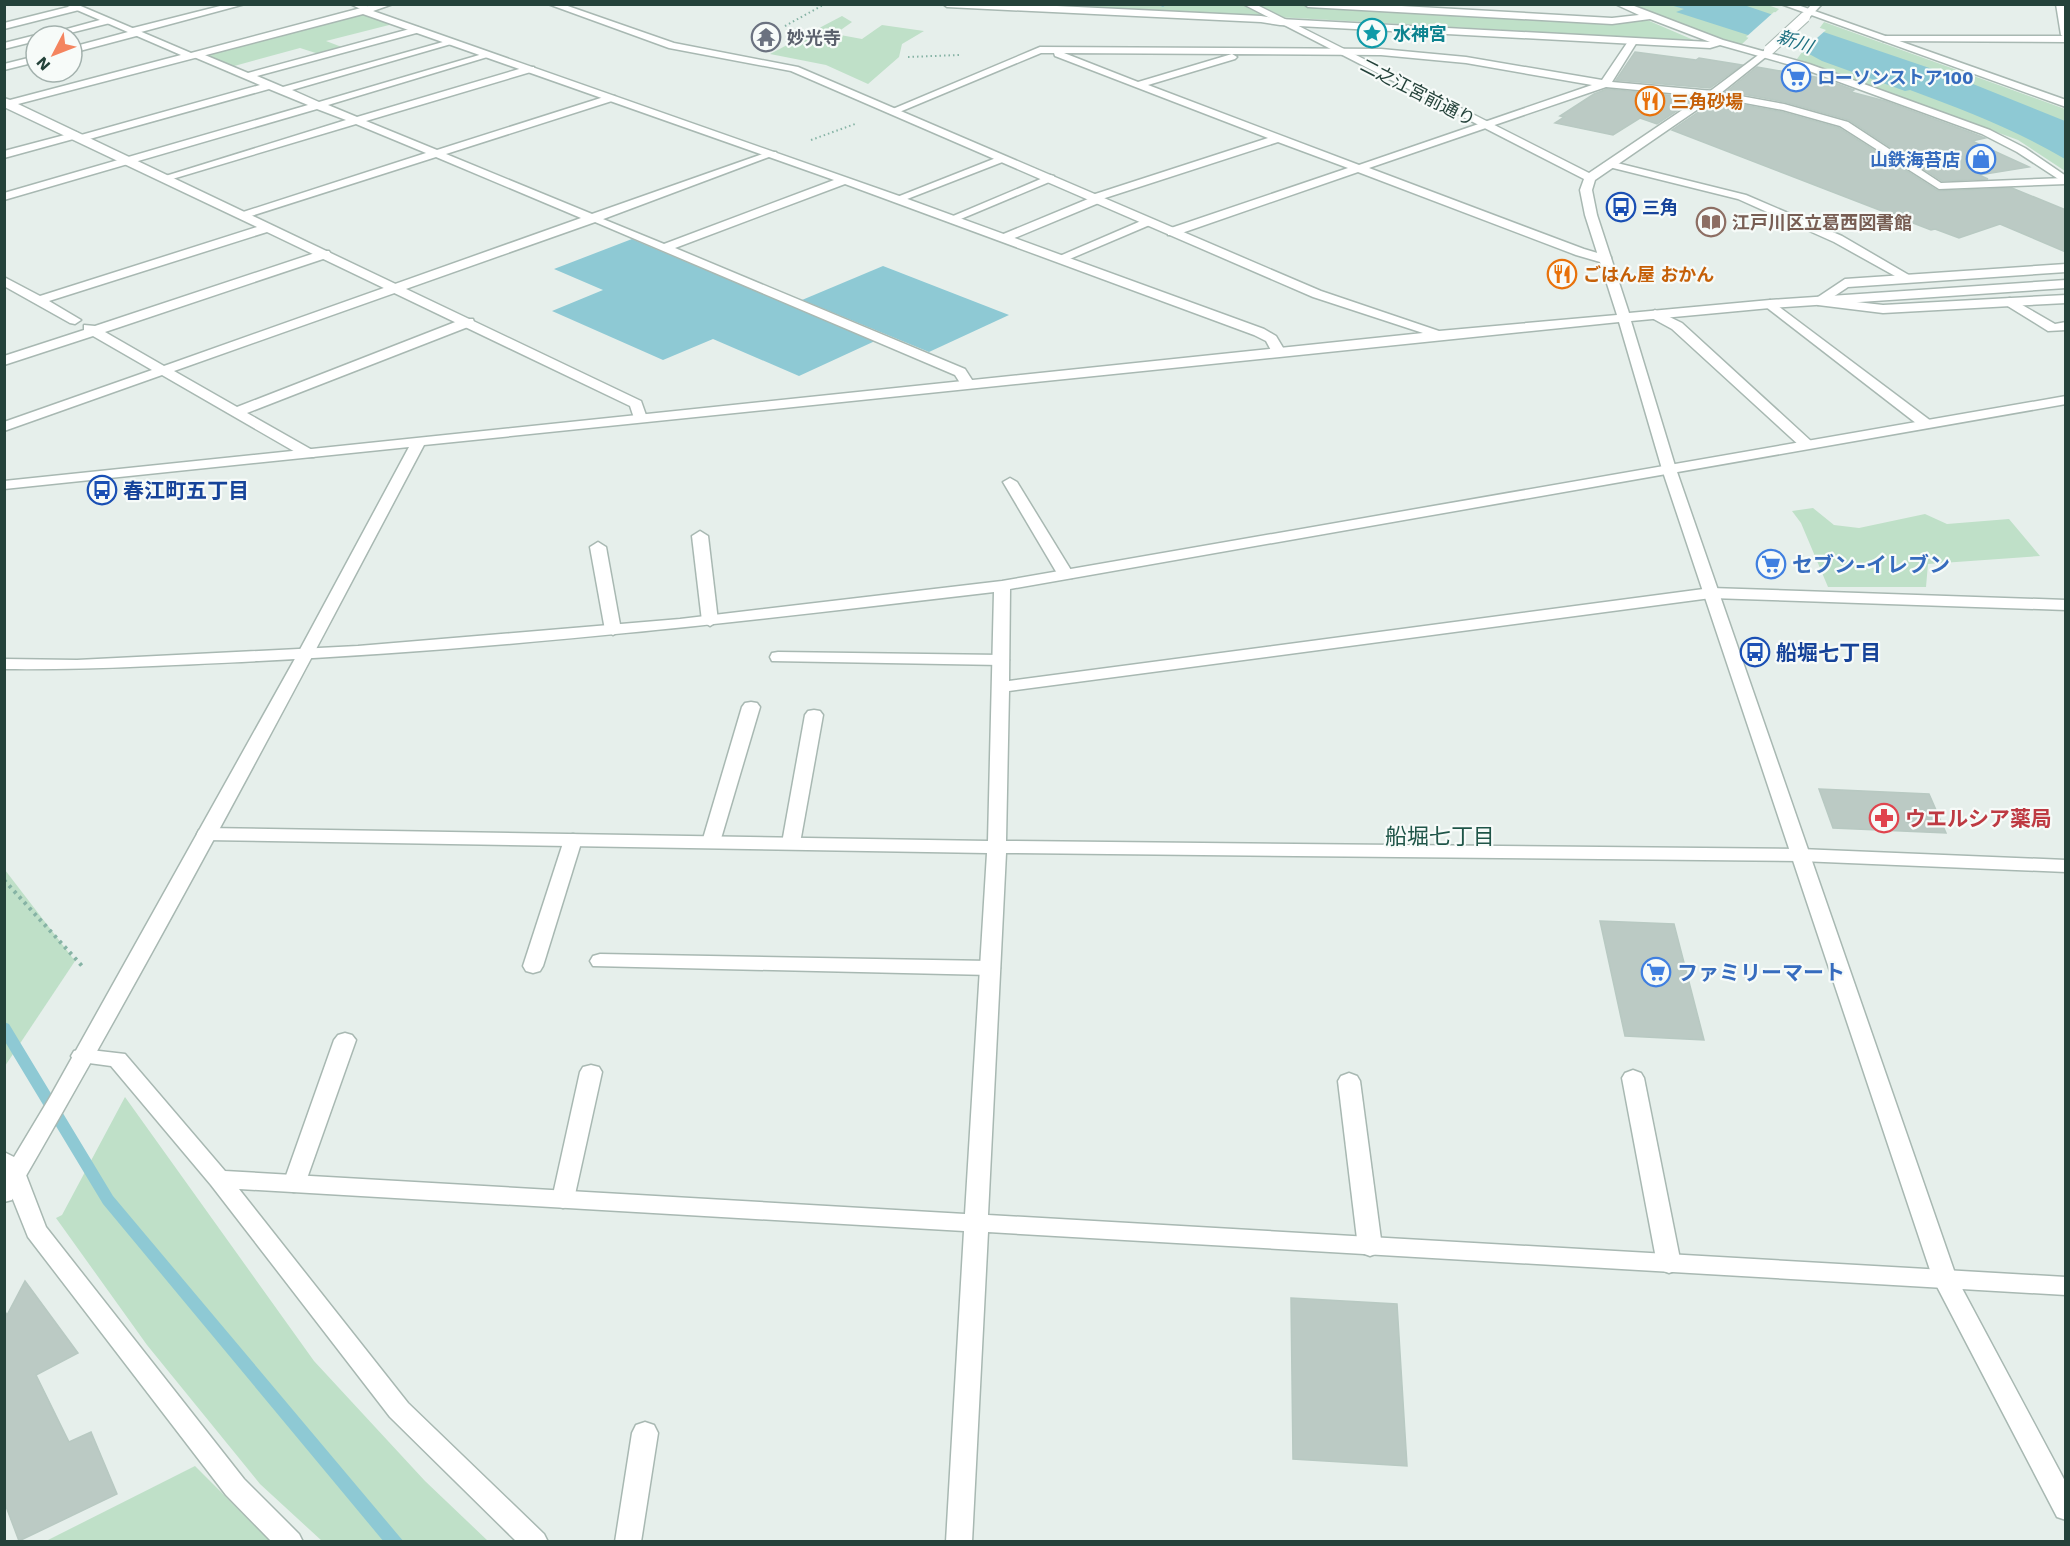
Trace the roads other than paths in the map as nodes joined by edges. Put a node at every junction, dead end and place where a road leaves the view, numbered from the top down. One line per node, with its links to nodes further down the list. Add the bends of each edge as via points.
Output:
1 (241, 4): 20 (street)
2 (389, 4): 12 (street)
3 (552, 4): 47 (street, via 672,46 794,69)
4 (946, 4): 16 (street)
5 (1247, 4): 16 (street, 二之江宮前通り)
6 (1308, 4): 14 (street, via 1612,21)
7 (1618, 4): 14 (street)
8 (1785, 4): 13 (street)
9 (1818, 4): 13 (street)
10 (2061, 4): 21 (street)
11 (72, 6): 15 (street); 17 (street)
12 (363, 8): 19 (street); 34 (street)
13 (1807, 15): 22 (street); 31 (street, bridge)
14 (1651, 16): 26 (street)
15 (107, 21): 18 (street); 20 (street)
16 (1280, 22): 25 (street); 32 (street, 二之江宮前通り)
17 (4, 26)
18 (84, 27)
19 (417, 30): 24 (street); 38 (street)
20 (135, 32): 28 (street); 34 (street)
21 (2066, 37): 22 (street)
22 (1886, 39): 44 (street)
23 (24, 41): 27 (street)
24 (453, 42): 33 (street); 41 (street)
25 (1632, 42): 26 (street); 39 (street)
26 (1720, 42): 31 (street)
27 (4, 46)
28 (84, 47)
29 (1047, 50): 30 (street); 40 (street); 47 (street)
30 (1251, 52): 32 (street); 40 (street)
31 (1766, 52): 42 (street); 63 (street, via 1986,132 2021,150)
32 (1343, 53): 39 (street, via 1408,53); 49 (street, 二之江宮前通り)
33 (489, 55): 37 (street); 46 (street)
34 (194, 56): 38 (street); 45 (street)
35 (24, 62): 36 (street)
36 (4, 67)
37 (530, 69): 43 (street); 48 (street)
38 (247, 76): 41 (street)
39 (1605, 84): 42 (street); 49 (street)
40 (1138, 85): 51 (street)
41 (276, 88): 46 (street); 50 (street)
42 (1713, 94): 57 (street); 63 (street, via 1784,107 1844,124 1939,186)
43 (611, 98): 52 (street); 53 (street)
44 (2063, 102)
45 (7, 103): 50 (street)
46 (319, 105): 48 (street); 56 (street)
47 (892, 111): 55 (street)
48 (357, 121): 52 (street); 59 (street)
49 (1483, 125): 58 (street); 61 (street, 二之江宮前通り)
50 (79, 136): 54 (street); 56 (street)
51 (1279, 138): 58 (street); 66 (street)
52 (434, 153): 67 (street); 68 (street)
53 (772, 154): 62 (street); 68 (street)
54 (4, 155)
55 (1001, 159): 60 (street); 65 (street)
56 (130, 161): 59 (street); 64 (street)
57 (1609, 164): 61 (street); 79 (street, via 1742,197 1838,239)
58 (1358, 168): 72 (street); 77 (street)
59 (165, 178): 67 (street)
60 (1050, 178): 66 (street); 69 (street)
61 (1590, 178): 77 (street, via 1586,190 1591,215)
62 (845, 180): 65 (street); 74 (street)
63 (2065, 181)
64 (4, 197)
65 (898, 199): 69 (street)
66 (1095, 199): 70 (street); 73 (street)
67 (244, 215): 71 (street)
68 (594, 219): 74 (street); 82 (street)
69 (952, 219): 73 (street)
70 (1148, 222): 72 (street); 76 (street)
71 (268, 227): 75 (street); 84 (street)
72 (1172, 232): 93 (street, via 1317,294)
73 (1005, 238): 76 (street)
74 (664, 248): 97 (street, via 960,372)
75 (325, 254): 82 (street); 92 (street)
76 (1061, 258): 94 (street, via 1259,332 1272,339)
77 (1607, 260): 89 (street)
78 (2066, 268): 79 (street)
79 (1908, 278): 85 (street, via 1845,283)
80 (4, 280): 84 (street)
81 (2066, 284): 85 (street)
82 (396, 288): 90 (street); 96 (street)
83 (2066, 299): 86 (street)
84 (39, 300): 92 (street)
85 (1818, 301): 86 (street, via 1883,309); 87 (street)
86 (2010, 302): 91 (street, via 2053,328)
87 (1770, 304): 88 (street); 101 (street)
88 (1655, 314): 89 (street); 104 (street, via 1677,326)
89 (1622, 317): 93 (street); 106 (street)
90 (468, 322): 99 (street); 100 (street, via 636,404)
91 (2066, 326)
92 (94, 331): 95 (street); 96 (street)
93 (1440, 335): 94 (street)
94 (1278, 351): 97 (street)
95 (4, 361)
96 (163, 371): 99 (street); 102 (street)
97 (967, 383): 100 (street)
98 (2066, 400): 101 (street)
99 (236, 411): 105 (street)
100 (640, 418): 103 (street)
101 (1926, 424): 104 (street)
102 (4, 427)
103 (419, 442): 105 (street); 117 (street)
104 (1806, 444): 106 (street)
105 (309, 454): 108 (street)
106 (1669, 469): 111 (street); 113 (street)
107 (1010, 482): 111 (street)
108 (4, 485)
109 (700, 536): 115 (street)
110 (598, 547): 116 (street)
111 (1066, 575): 112 (street)
112 (1002, 586): 115 (street); 119 (street)
113 (1711, 593): 114 (street); 121 (street); 129 (street)
114 (2066, 605)
115 (710, 621): 116 (street)
116 (613, 630): 117 (street)
117 (305, 655): 120 (street, via 77,666); 124 (street)
118 (778, 657): 119 (street)
119 (1001, 660): 121 (street)
120 (4, 664)
121 (1001, 687): 128 (street)
122 (751, 707): 126 (street)
123 (814, 715): 127 (street)
124 (206, 834): 125 (street); 135 (street)
125 (573, 840): 126 (street); 132 (street)
126 (711, 842): 127 (street)
127 (791, 843): 128 (street)
128 (997, 847): 129 (street); 133 (street)
129 (1800, 855): 130 (street); 146 (street)
130 (2066, 866)
131 (600, 961): 133 (street)
132 (533, 966)
133 (990, 968): 143 (street)
134 (345, 1040): 141 (street)
135 (82, 1056): 139 (street, via 60,1099); 140 (street, via 117,1059)
136 (591, 1072): 142 (street)
137 (1633, 1077): 145 (street)
138 (1349, 1081): 144 (street)
139 (8, 1176): 150 (street, via 36,1231 235,1487)
140 (219, 1179): 141 (street); 151 (street, via 399,1410)
141 (294, 1184): 142 (street)
142 (563, 1199): 143 (street)
143 (976, 1224): 144 (street); 153 (street)
144 (1370, 1247): 145 (street)
145 (1669, 1264): 146 (street)
146 (1945, 1279): 147 (street); 149 (street)
147 (2066, 1286)
148 (645, 1433): 152 (street)
149 (2066, 1509)
150 (290, 1542)
151 (536, 1542)
152 (628, 1542)
153 (959, 1542)

